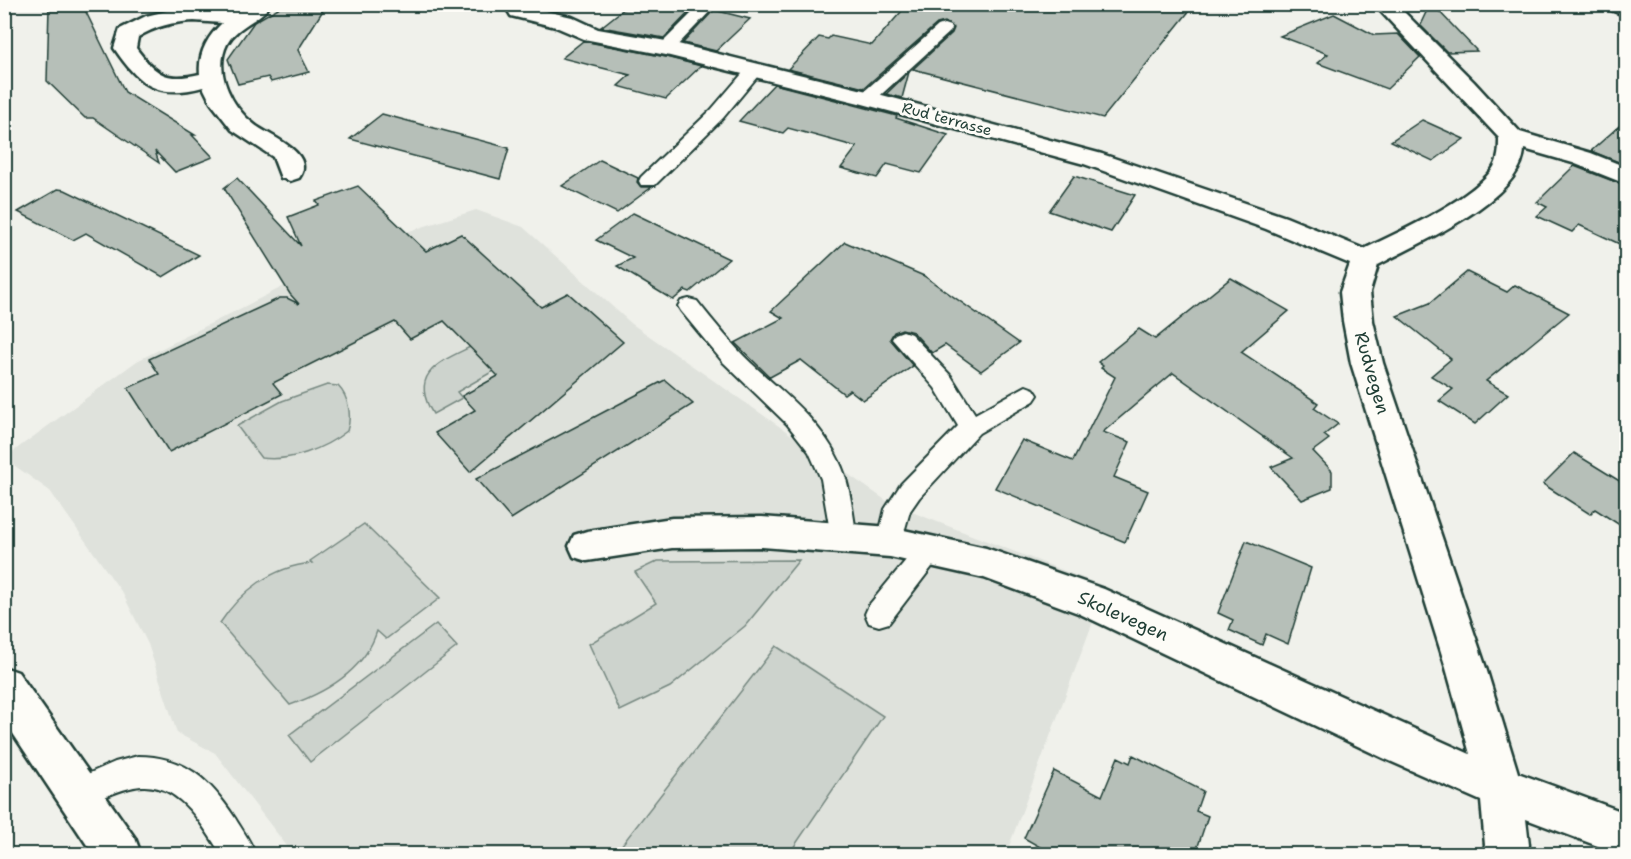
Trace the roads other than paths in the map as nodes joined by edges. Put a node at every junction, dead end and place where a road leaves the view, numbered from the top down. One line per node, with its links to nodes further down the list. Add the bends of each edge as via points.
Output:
1 (261, 4): 8 (street)
2 (710, 4): 10 (lane)
3 (1377, 4): 4 (lane)
4 (1384, 4): 14 (street)
5 (1613, 4): 6 (street)
6 (1626, 10)
7 (519, 11): 10 (street, Rud terrasse, via 564,22 592,34)
8 (238, 18): 12 (street, via 213,49); 12 (street, via 177,15 144,22 128,34 125,48 153,81 168,86)
9 (944, 29): 13 (lane)
10 (666, 48): 11 (street, Rud terrasse)
11 (753, 71): 13 (street, Rud terrasse); 17 (lane, via 717,114)
12 (212, 78): 15 (street, via 228,110 247,130 286,157)
13 (867, 98): 18 (street, Rud terrasse, via 1093,159 1276,223)
14 (1511, 137): 16 (street); 18 (street, via 1510,162 1492,185 1457,211)
15 (290, 173)
16 (1626, 176)
17 (648, 181)
18 (1365, 260): 29 (street, Rudvegen, via 1355,292 1367,363)
19 (689, 306): 23 (lane, via 729,355 815,440 834,480)
20 (903, 339): 22 (lane, via 943,382)
21 (1026, 395): 22 (lane)
22 (971, 427): 24 (lane, via 910,491 898,509)
23 (844, 537): 24 (street, Skolevegen); 25 (street, Skolevegen, via 762,532 672,533)
24 (890, 542): 26 (street, Skolevegen)
25 (587, 546)
26 (929, 551): 27 (lane); 29 (street, Skolevegen, via 986,563 1091,601 1398,744)
27 (879, 614)
28 (4, 685): 30 (street)
29 (1502, 788): 31 (street, Skolevegen); 34 (street, Rudvegen)
30 (78, 795): 32 (street); 33 (lane, via 138,771 178,777 204,801)
31 (1626, 835)
32 (119, 855)
33 (239, 855)
34 (1505, 855)

